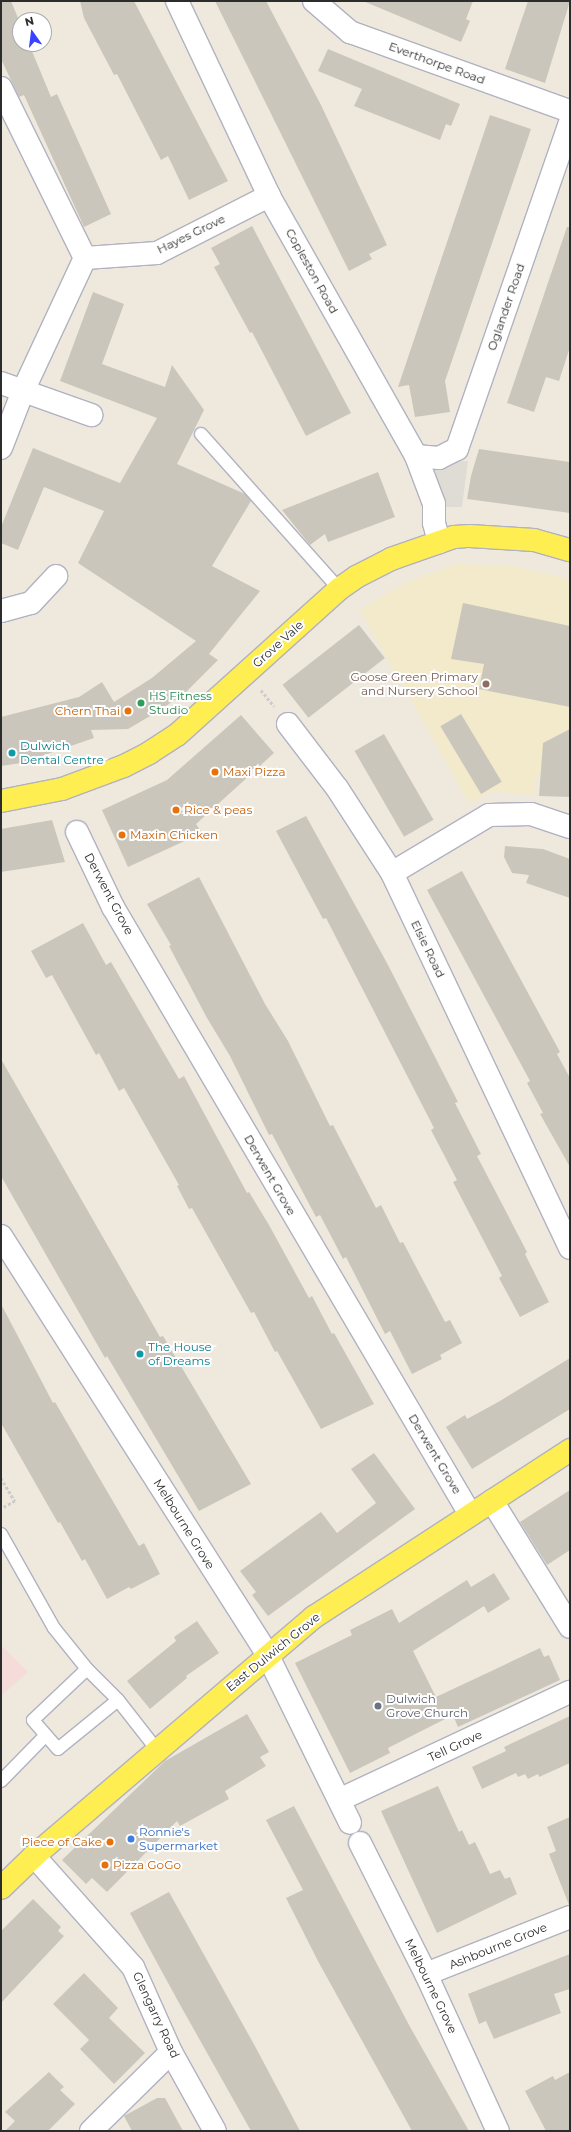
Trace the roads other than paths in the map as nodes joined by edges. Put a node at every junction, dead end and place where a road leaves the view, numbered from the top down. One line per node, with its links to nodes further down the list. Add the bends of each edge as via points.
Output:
1 (177, 1): 6 (street, Copleston Road)
2 (314, 1): 4 (street, Everthorpe Road, via 350,32)
3 (1, 88): 7 (street)
4 (570, 111)
5 (570, 123): 13 (street, Oglander Road, via 457,449 439,458)
6 (269, 196): 7 (street, Hayes Grove, via 157,253); 13 (street, Copleston Road)
7 (84, 258): 9 (street)
8 (1, 383): 9 (street)
9 (23, 391): 10 (street); 12 (street)
10 (91, 415)
11 (202, 434): 17 (lane)
12 (1, 448)
13 (416, 456): 14 (street, Copleston Road, via 434,504 434,522)
14 (439, 542): 15 (main road, Grove Vale, via 484,536 534,540); 17 (main road, Grove Vale, via 372,567)
15 (570, 550)
16 (56, 576): 18 (street, via 32,603)
17 (339, 589): 20 (main road, Grove Vale, via 176,735 124,766 62,789)
18 (1, 611)
19 (288, 724): 23 (street, Elsie Road, via 337,788)
20 (1, 801)
21 (570, 827): 23 (street, via 531,814 489,815)
22 (77, 832): 28 (street, Derwent Grove, via 121,920)
23 (392, 873): 25 (street, Elsie Road)
24 (1, 1236): 31 (street, Melbourne Grove)
25 (570, 1248)
26 (570, 1450): 27 (main road, East Dulwich Grove)
27 (492, 1501): 28 (main road, East Dulwich Grove); 30 (street)
28 (470, 1514): 31 (main road, East Dulwich Grove, via 314,1617)
29 (1, 1534): 32 (lane, via 54,1628)
30 (570, 1627)
31 (267, 1654): 36 (main road, East Dulwich Grove); 38 (street, Melbourne Grove)
32 (87, 1670): 34 (lane); 35 (lane, via 33,1720)
33 (570, 1692): 38 (street, Tell Grove)
34 (118, 1700): 35 (lane, via 58,1749); 36 (lane)
35 (46, 1735): 37 (lane)
36 (157, 1750): 41 (main road, East Dulwich Grove)
37 (1, 1781)
38 (339, 1800): 39 (street, Melbourne Grove)
39 (350, 1823)
40 (360, 1843): 44 (street, Melbourne Grove)
41 (34, 1856): 42 (main road, East Dulwich Grove); 45 (street, Glengarry Road, via 133,1967)
42 (1, 1888)
43 (570, 1917): 44 (street, Ashbourne Grove)
44 (426, 1974): 48 (street, Melbourne Grove)
45 (171, 2052): 46 (street); 47 (street, Glengarry Road)
46 (92, 2131)
47 (215, 2131)
48 (498, 2131)

